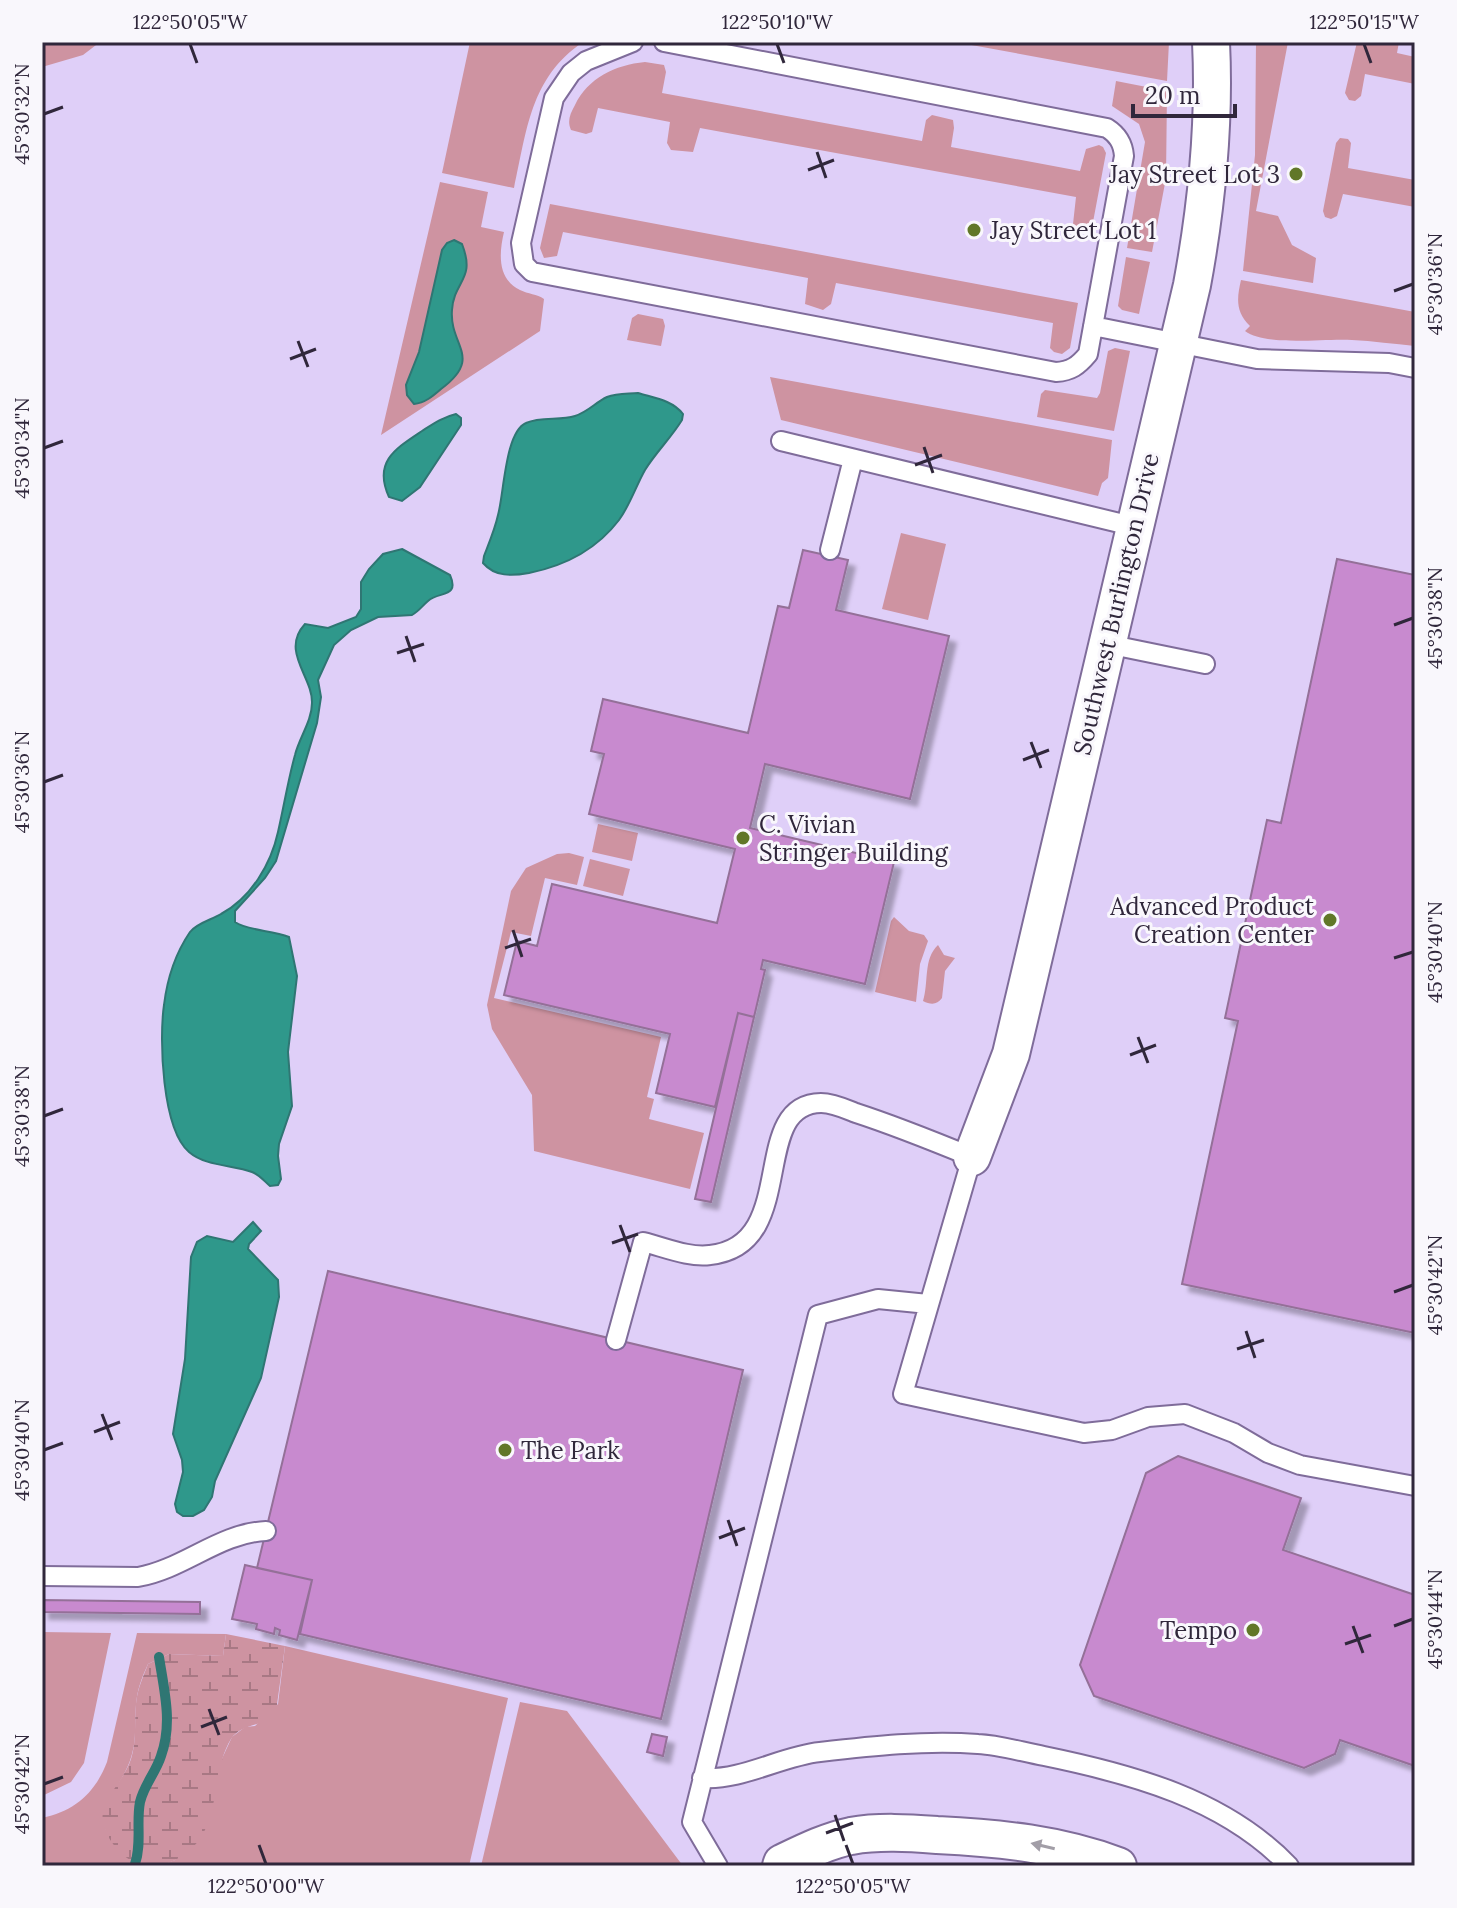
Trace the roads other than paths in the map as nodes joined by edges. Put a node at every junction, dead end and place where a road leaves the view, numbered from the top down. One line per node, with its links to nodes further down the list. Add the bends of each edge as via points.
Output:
1 (633, 42): 4 (lane, via 586,61 554,98 521,243 524,264 532,272 1056,372 1075,368 1088,354)
2 (664, 42): 4 (lane, via 1115,133 1124,156)
3 (1211, 42): 5 (street, Southwest Burlington Drive, via 1207,198)
4 (1093, 326): 5 (lane)
5 (1179, 342): 6 (lane, via 1257,359); 9 (street, Southwest Burlington Drive)
6 (1415, 368)
7 (781, 441): 8 (lane)
8 (853, 459): 9 (lane); 10 (lane)
9 (1136, 527): 11 (street, Southwest Burlington Drive)
10 (830, 550)
11 (1107, 644): 12 (lane); 13 (street, Southwest Burlington Drive, via 1011,1054)
12 (1205, 664)
13 (972, 1157): 14 (lane); 15 (lane, via 824,1103 794,1111 784,1125 765,1210 745,1242 707,1256 643,1242)
14 (928, 1304): 16 (lane, via 903,1394 1084,1433 1185,1414 1300,1465); 19 (lane, via 878,1299 818,1315)
15 (616, 1340)
16 (1415, 1486)
17 (266, 1531): 18 (lane, via 235,1536 152,1575)
18 (42, 1576)
19 (702, 1778): 20 (lane, via 692,1822); 23 (lane, via 732,1776 800,1754 894,1743 980,1744 1133,1776 1211,1807 1272,1848)
20 (718, 1866)
21 (781, 1866): 22 (street, one-way to 21, via 1013,1839 906,1833 852,1836)
22 (1118, 1866)
23 (1289, 1866)

